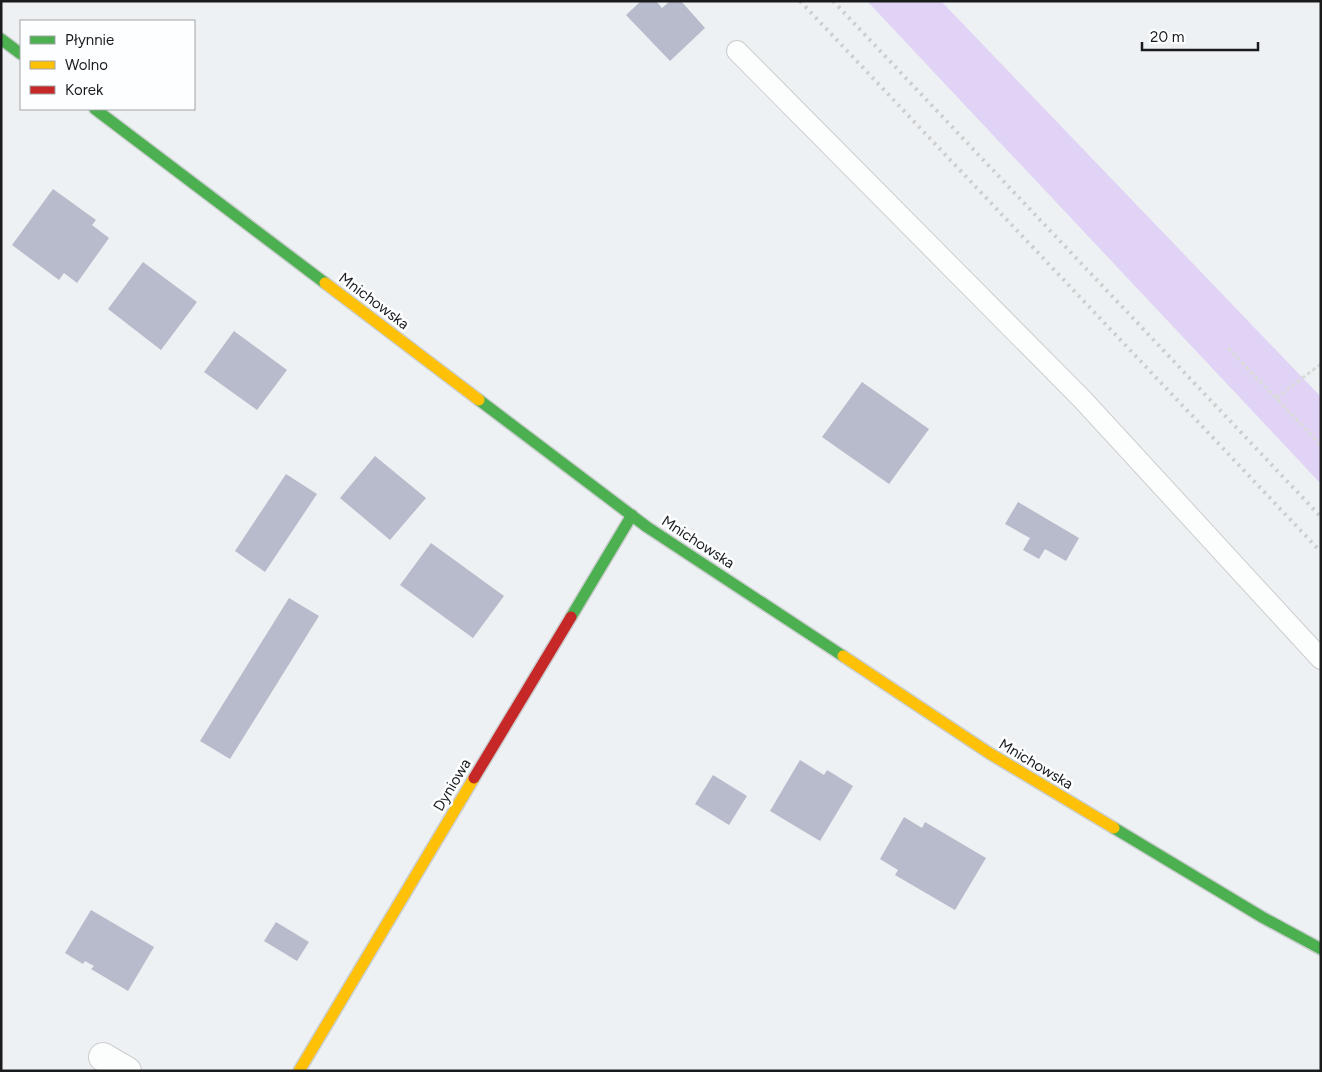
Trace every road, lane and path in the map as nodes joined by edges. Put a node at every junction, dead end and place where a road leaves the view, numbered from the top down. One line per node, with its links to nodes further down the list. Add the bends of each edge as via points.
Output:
1 (1, 39): 3 (street)
2 (737, 51): 10 (lane, via 1083,400)
3 (20, 53)
4 (96, 110): 9 (street, Mnichowska)
5 (1228, 348): 7 (path)
6 (1321, 364): 7 (path)
7 (1276, 398): 8 (path)
8 (1321, 445)
9 (632, 515): 11 (street, Mnichowska, via 989,753 1262,917); 14 (street, Dyniowa)
10 (1321, 659)
11 (1321, 948)
12 (104, 1057): 13 (street)
13 (127, 1071)
14 (299, 1071)

